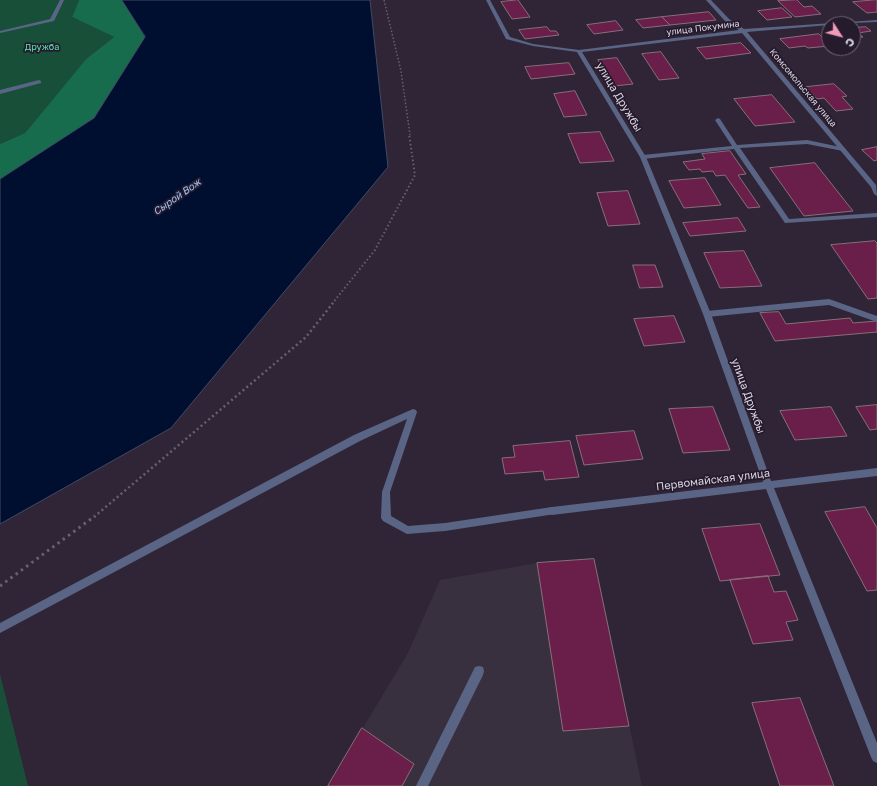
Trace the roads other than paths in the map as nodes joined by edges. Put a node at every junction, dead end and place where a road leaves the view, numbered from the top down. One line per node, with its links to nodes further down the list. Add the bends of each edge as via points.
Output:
1 (62, 0): 8 (street, via 52,20)
2 (488, 0): 9 (street, улица Покумина, via 508,38 533,46)
3 (708, 0): 7 (street, Комсомольская улица, via 727,20)
4 (877, 21): 5 (street)
5 (861, 22)
6 (821, 25): 7 (street, улица Покумина)
7 (743, 30): 9 (street, улица Покумина); 14 (street, Комсомольская улица)
8 (0, 32)
9 (579, 51): 15 (street, улица Дружбы)
10 (39, 82): 11 (street)
11 (0, 92)
12 (718, 120): 13 (street)
13 (736, 147): 14 (street, via 807,142); 15 (street); 18 (street, via 788,221)
14 (843, 149): 16 (street, Комсомольская улица)
15 (643, 157): 19 (street, улица Дружбы)
16 (876, 186): 17 (street, Комсомольская улица)
17 (877, 194)
18 (877, 215)
19 (707, 314): 20 (street, via 829,302); 22 (street, улица Дружбы)
20 (877, 319)
21 (877, 472): 22 (street, Первомайская улица)
22 (769, 486): 23 (street, Первомайская улица, via 407,530 386,518 386,492 414,412 357,438); 25 (street, улица Дружбы)
23 (0, 628)
24 (479, 671): 26 (street)
25 (877, 757)
26 (422, 786)

